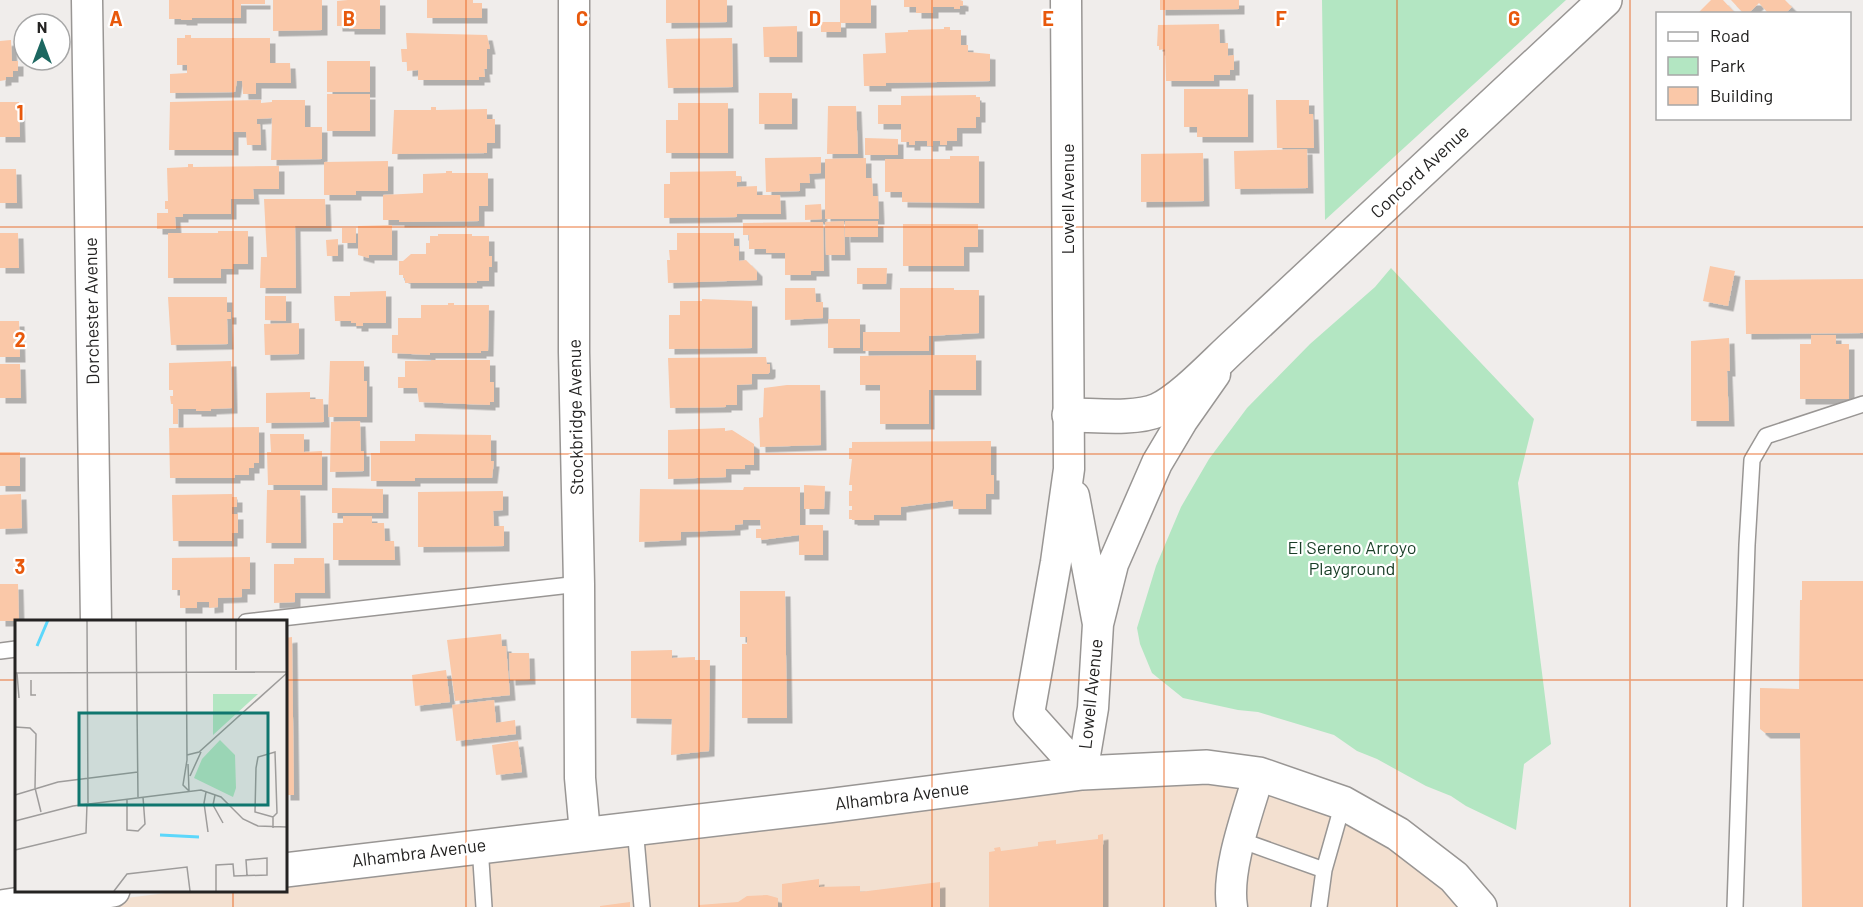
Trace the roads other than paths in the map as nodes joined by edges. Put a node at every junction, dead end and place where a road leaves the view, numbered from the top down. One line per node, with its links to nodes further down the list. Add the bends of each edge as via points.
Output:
1 (87, 0): 10 (street, Dorchester Avenue)
2 (574, 0): 9 (street, Stockbridge Avenue, via 574,352)
3 (1066, 0): 7 (street, Lowell Avenue)
4 (1605, 0): 5 (main road, Concord Avenue)
5 (1236, 344): 7 (main road, Concord Avenue, via 1158,410); 12 (street, Concord Avenue, via 1157,464 1113,564)
6 (1863, 404): 31 (lane, via 1766,436 1752,460)
7 (1070, 415): 8 (street, Lowell Avenue)
8 (1069, 469): 12 (street, Lowell Avenue); 15 (street, Lowell Avenue, via 1029,714)
9 (579, 584): 11 (lane); 19 (street, Stockbridge Avenue, via 580,778)
10 (96, 620)
11 (264, 620)
12 (1098, 624): 15 (street, Lowell Avenue, via 1093,708)
13 (15, 649): 14 (lane)
14 (0, 651)
15 (1082, 773): 16 (main road, Alhambra Avenue, via 1207,766); 18 (main road, Alhambra Avenue)
16 (1259, 774): 17 (main road, Alhambra Avenue); 20 (street)
17 (1343, 803): 23 (lane); 30 (main road, Alhambra Avenue, via 1398,834 1454,877)
18 (635, 827): 19 (main road, Alhambra Avenue); 27 (lane)
19 (585, 833): 21 (main road, Alhambra Avenue)
20 (1240, 840): 23 (lane); 28 (street, via 1229,890)
21 (480, 846): 22 (main road, Alhambra Avenue); 26 (lane)
22 (286, 870)
23 (1324, 870): 29 (lane)
24 (92, 895): 25 (main road)
25 (1, 907)
26 (484, 907)
27 (642, 907)
28 (1232, 907)
29 (1319, 907)
30 (1480, 907)
31 (1735, 907)

